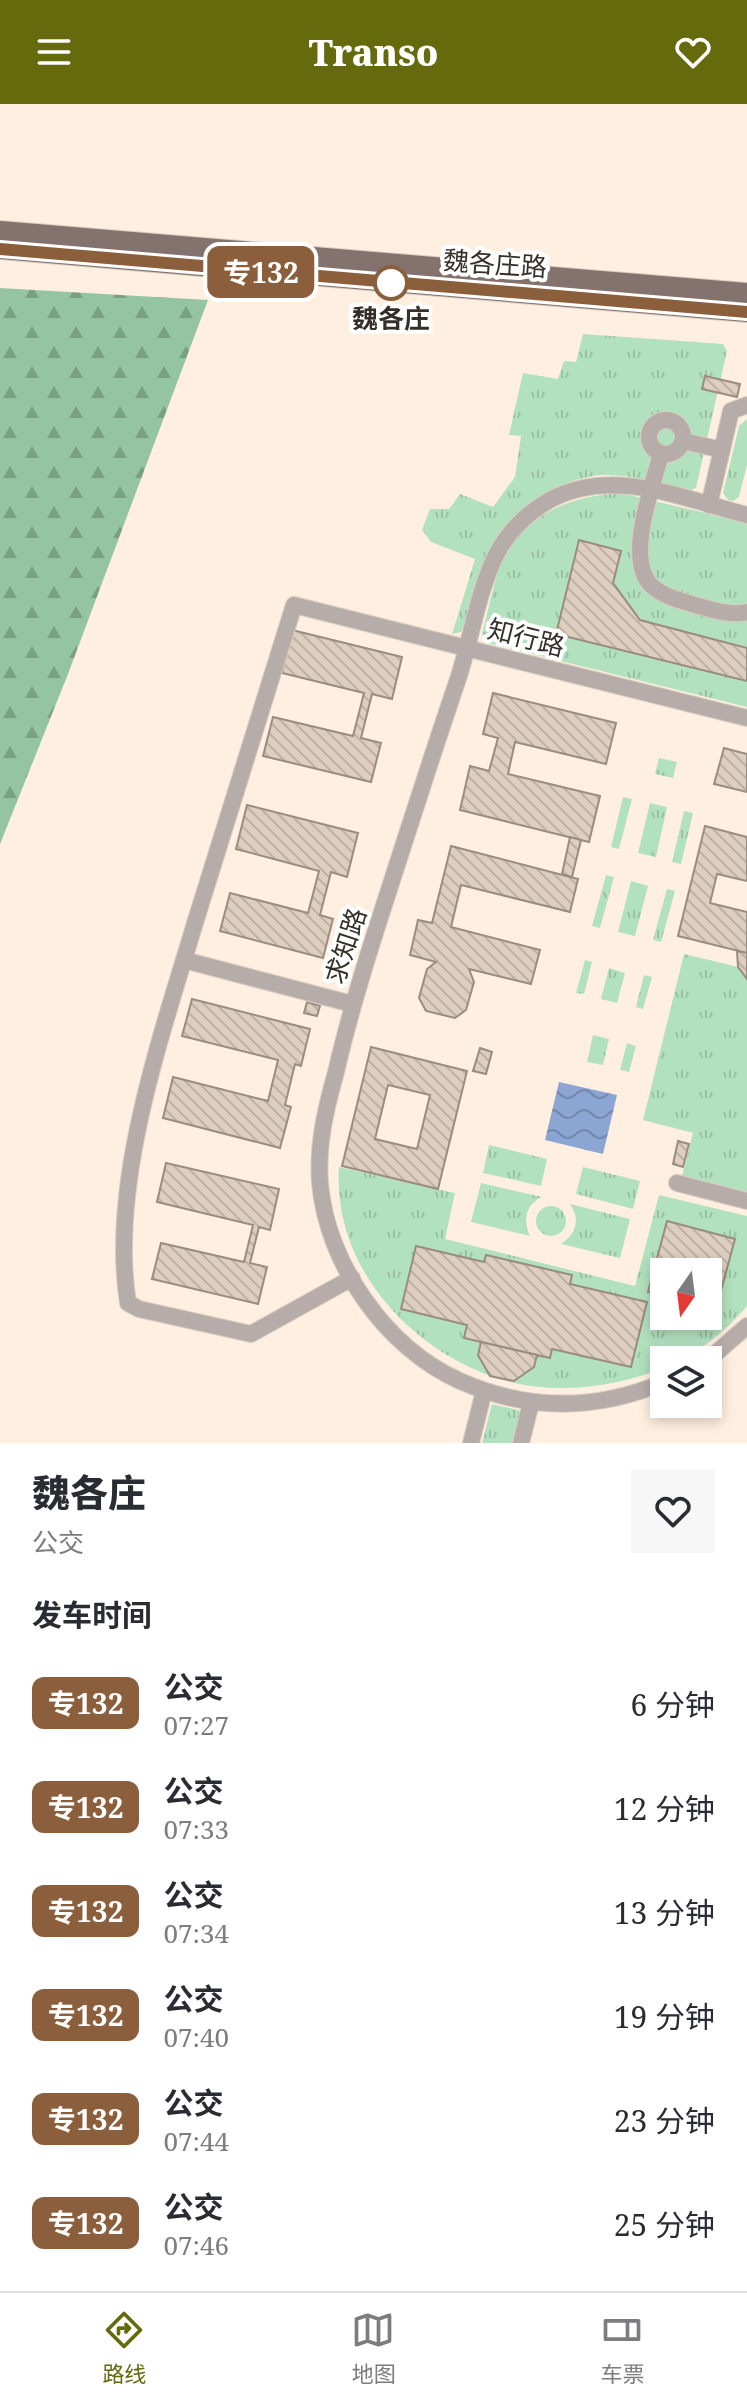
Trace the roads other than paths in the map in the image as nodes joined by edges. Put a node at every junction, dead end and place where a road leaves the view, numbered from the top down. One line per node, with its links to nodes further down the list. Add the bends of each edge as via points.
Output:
1 (0, 231): 3 (main road, 魏各庄路)
2 (0, 249): 4 (main road, 魏各庄路)
3 (747, 293)
4 (747, 312)
5 (747, 405): 7 (street, via 731,411)
6 (683, 441): 7 (street); 8 (street, via 677,450); 8 (street, via 679,426 670,420 658,422 650,430 650,442)
7 (722, 450): 10 (street)
8 (661, 454): 9 (street)
9 (652, 490): 10 (street, 求知路); 12 (street, via 640,537 649,584 683,602); 13 (street, 求知路, via 584,487 548,501 526,517 496,555)
10 (709, 505): 11 (street, 求知路)
11 (746, 510)
12 (747, 612)
13 (468, 648): 14 (street, 知行路); 15 (street, 知行路, via 294,605); 16 (street, 求知路)
14 (747, 718)
15 (184, 960): 16 (street); 19 (street, via 156,1057 129,1189 124,1249 128,1303 251,1334)
16 (352, 1004): 19 (street, 求知路, via 319,1152 325,1215)
17 (677, 1183): 18 (street)
18 (747, 1201)
19 (352, 1278): 23 (street, 求知路, via 391,1332 453,1378)
20 (747, 1326): 21 (street)
21 (722, 1348)
22 (650, 1388): 24 (street, 求知路, via 602,1401)
23 (484, 1391): 24 (street, 求知路); 25 (street)
24 (531, 1403): 26 (street)
25 (471, 1443)
26 (521, 1443)

